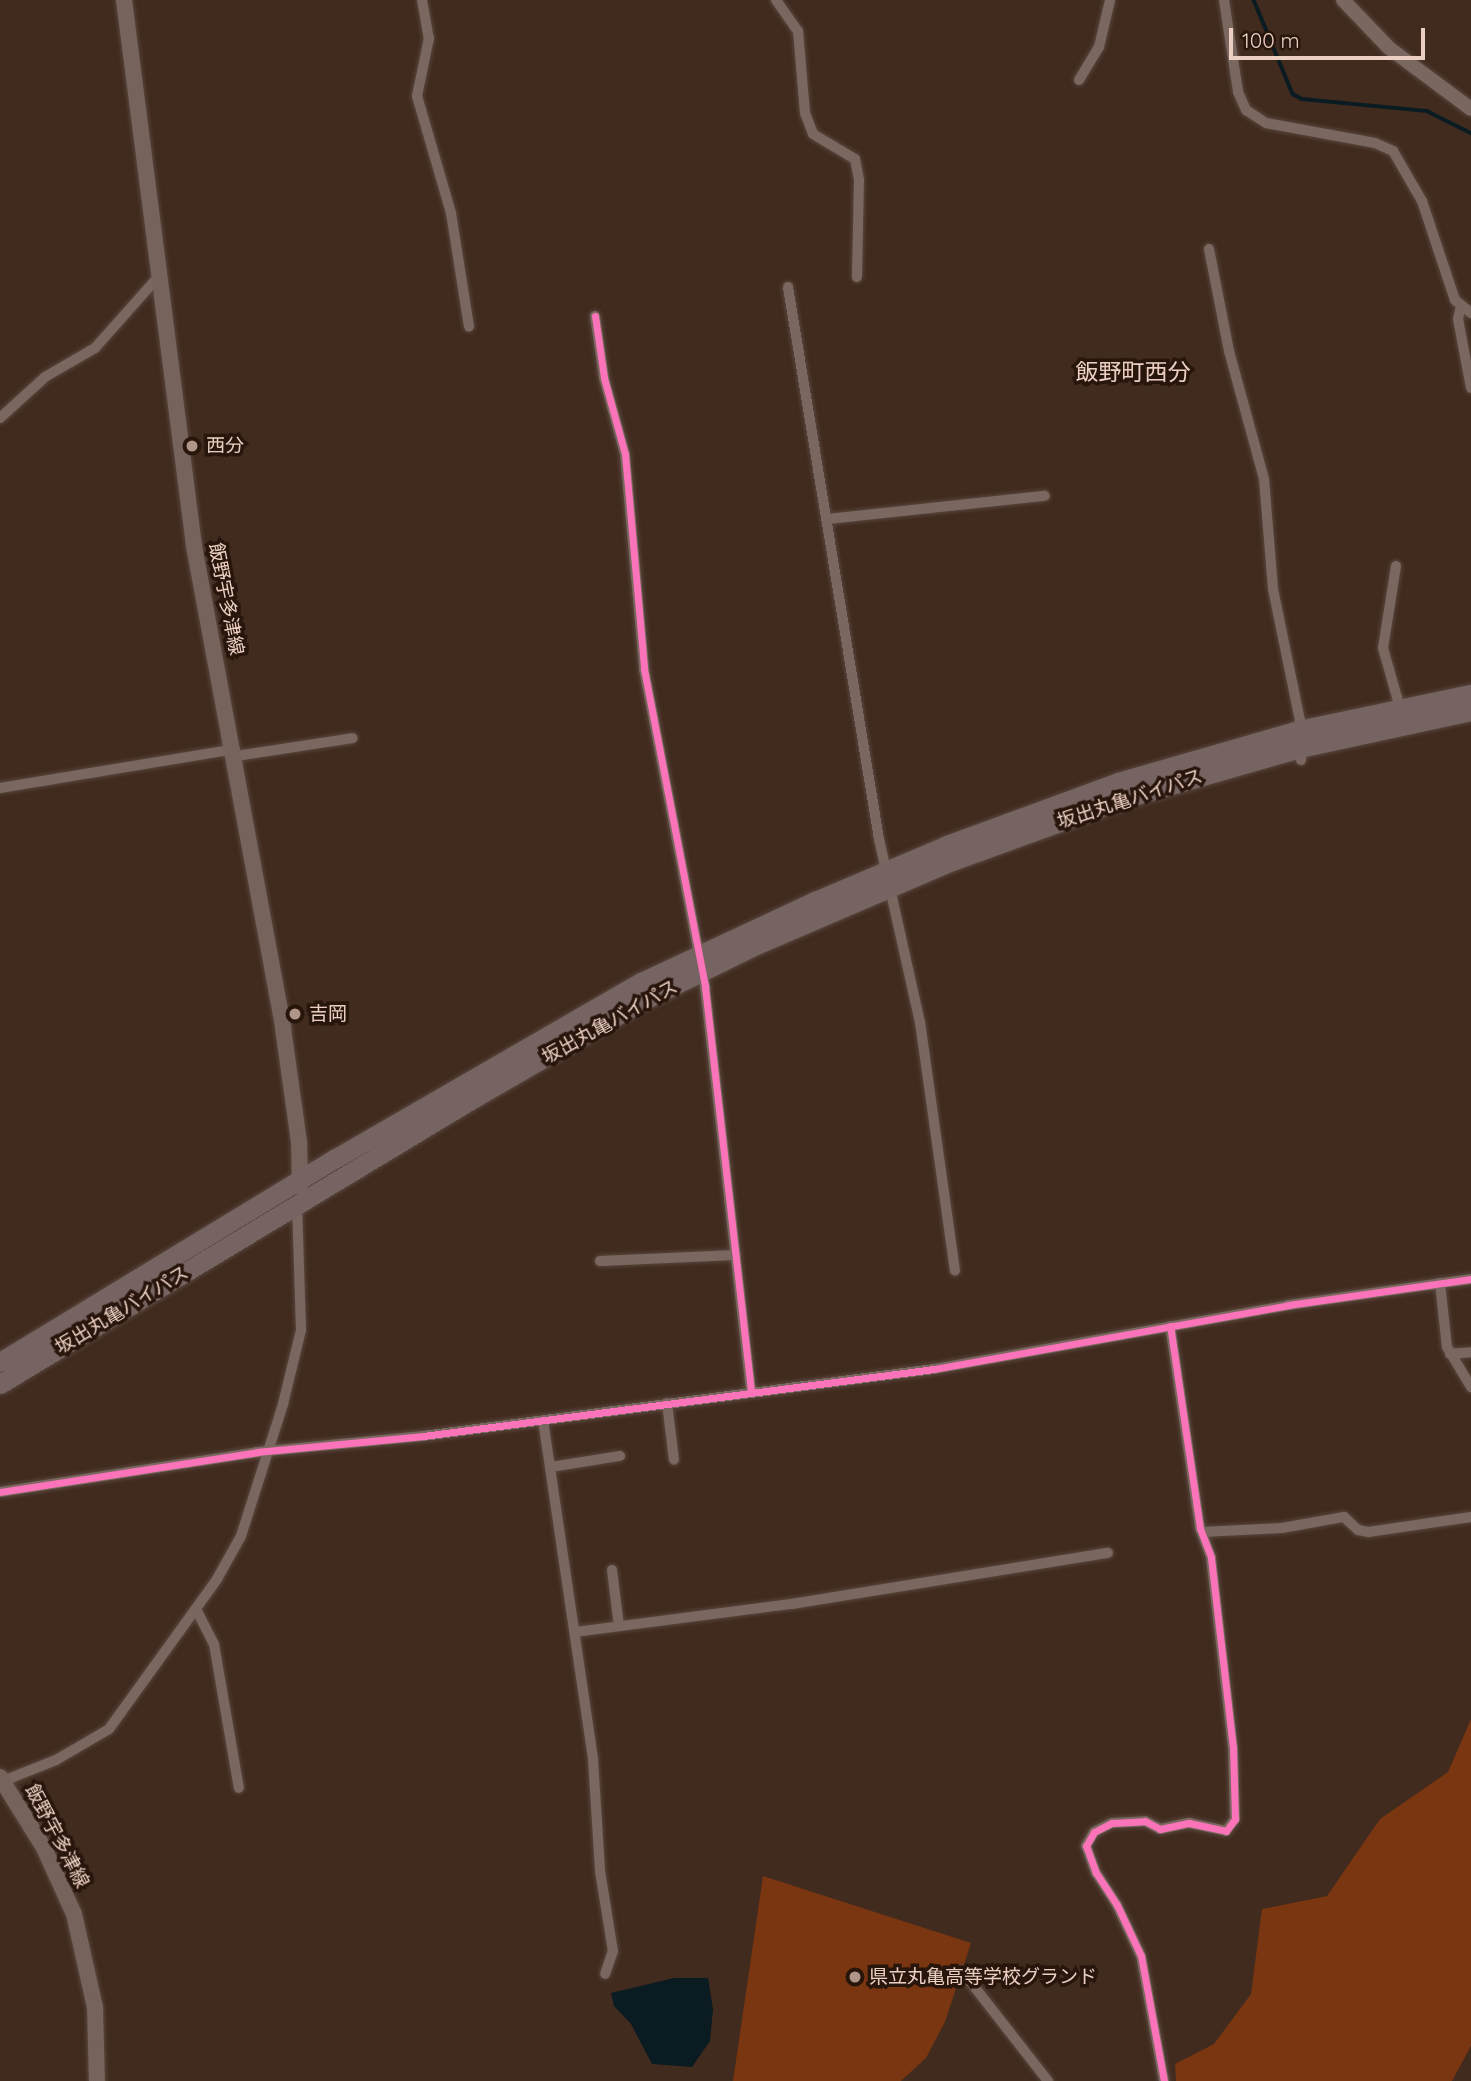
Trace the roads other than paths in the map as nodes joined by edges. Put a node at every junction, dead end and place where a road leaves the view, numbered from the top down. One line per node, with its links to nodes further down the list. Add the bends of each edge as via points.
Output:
1 (124, 0): 10 (main road, 飯野宇多津線)
2 (422, 0): 16 (street, via 429,38 417,96 452,213)
3 (776, 0): 11 (street, via 798,31 805,113 813,134 855,159 859,180)
4 (1110, 0): 7 (street, via 1099,47)
5 (1224, 0): 13 (street, via 1238,92 1246,110 1283,127 1375,143 1393,151 1422,201 1450,290)
6 (1343, 0): 8 (street, via 1397,55)
7 (1079, 79)
8 (1471, 109)
9 (1209, 249): 26 (street, via 1229,351 1264,479 1273,589)
10 (159, 276): 18 (street, via 95,348 45,377); 27 (main road, 飯野宇多津線, via 194,546)
11 (857, 277)
12 (788, 287): 20 (street)
13 (1461, 306): 14 (street); 17 (street, via 1458,319)
14 (1471, 313)
15 (595, 316): 30 (street, via 604,378 625,454 644,670)
16 (469, 327)
17 (1471, 388)
18 (0, 418)
19 (1045, 496): 20 (street)
20 (828, 519): 29 (street)
21 (1396, 566): 23 (street, via 1383,648)
22 (1471, 694): 23 (highway, 坂出丸亀バイパス)
23 (1400, 708): 26 (highway, 坂出丸亀バイパス)
24 (1471, 711): 26 (highway, 坂出丸亀バイパス)
25 (352, 738): 27 (street)
26 (1300, 746): 29 (highway, 坂出丸亀バイパス, via 1126,798)
27 (235, 752): 28 (street); 31 (main road, 飯野宇多津線, via 283,1028)
28 (0, 788)
29 (888, 878): 30 (highway, 坂出丸亀バイパス); 35 (street, via 920,1022)
30 (702, 963): 31 (highway, 坂出丸亀バイパス, via 466,1082); 32 (highway, 坂出丸亀バイパス); 33 (street)
31 (301, 1180): 32 (main road, 飯野宇多津線); 38 (highway, 坂出丸亀バイパス)
32 (298, 1203): 38 (highway, 坂出丸亀バイパス); 48 (street, via 301,1330)
33 (736, 1255): 34 (street); 45 (street)
34 (600, 1261)
35 (955, 1271)
36 (1471, 1279): 37 (street)
37 (1440, 1283): 39 (street); 41 (street, via 1441,1317)
38 (113, 1296): 42 (highway, 坂出丸亀バイパス); 43 (highway, 坂出丸亀バイパス)
39 (1170, 1326): 45 (street, via 934,1369); 54 (street)
40 (1471, 1352): 41 (street)
41 (1450, 1354): 44 (street)
42 (0, 1362)
43 (0, 1384)
44 (1471, 1387)
45 (751, 1391): 46 (street)
46 (667, 1403): 47 (street); 50 (street)
47 (543, 1420): 48 (street); 51 (street)
48 (268, 1451): 52 (street); 57 (street, via 248,1521)
49 (620, 1456): 51 (street)
50 (674, 1460)
51 (551, 1467): 59 (street)
52 (0, 1492)
53 (1471, 1517): 54 (street, via 1368,1532 1343,1517 1273,1529)
54 (1202, 1532): 66 (street, via 1211,1557 1219,1626 1233,1748 1235,1819 1227,1831 1189,1823 1160,1829 1145,1821 1112,1823 1094,1832 1087,1846 1096,1873 1118,1905 1141,1956)
55 (1108, 1553): 58 (street, via 792,1604)
56 (612, 1570): 58 (street)
57 (196, 1609): 60 (street, via 109,1729 57,1760); 61 (street, via 214,1644)
58 (619, 1626): 59 (street)
59 (575, 1632): 63 (street, via 613,1951)
60 (1, 1780): 64 (main road, 飯野宇多津線, via 44,1848 74,1914 95,2007)
61 (239, 1788)
62 (962, 1972): 65 (street)
63 (605, 1974)
64 (97, 2081)
65 (1048, 2081)
66 (1164, 2081)

